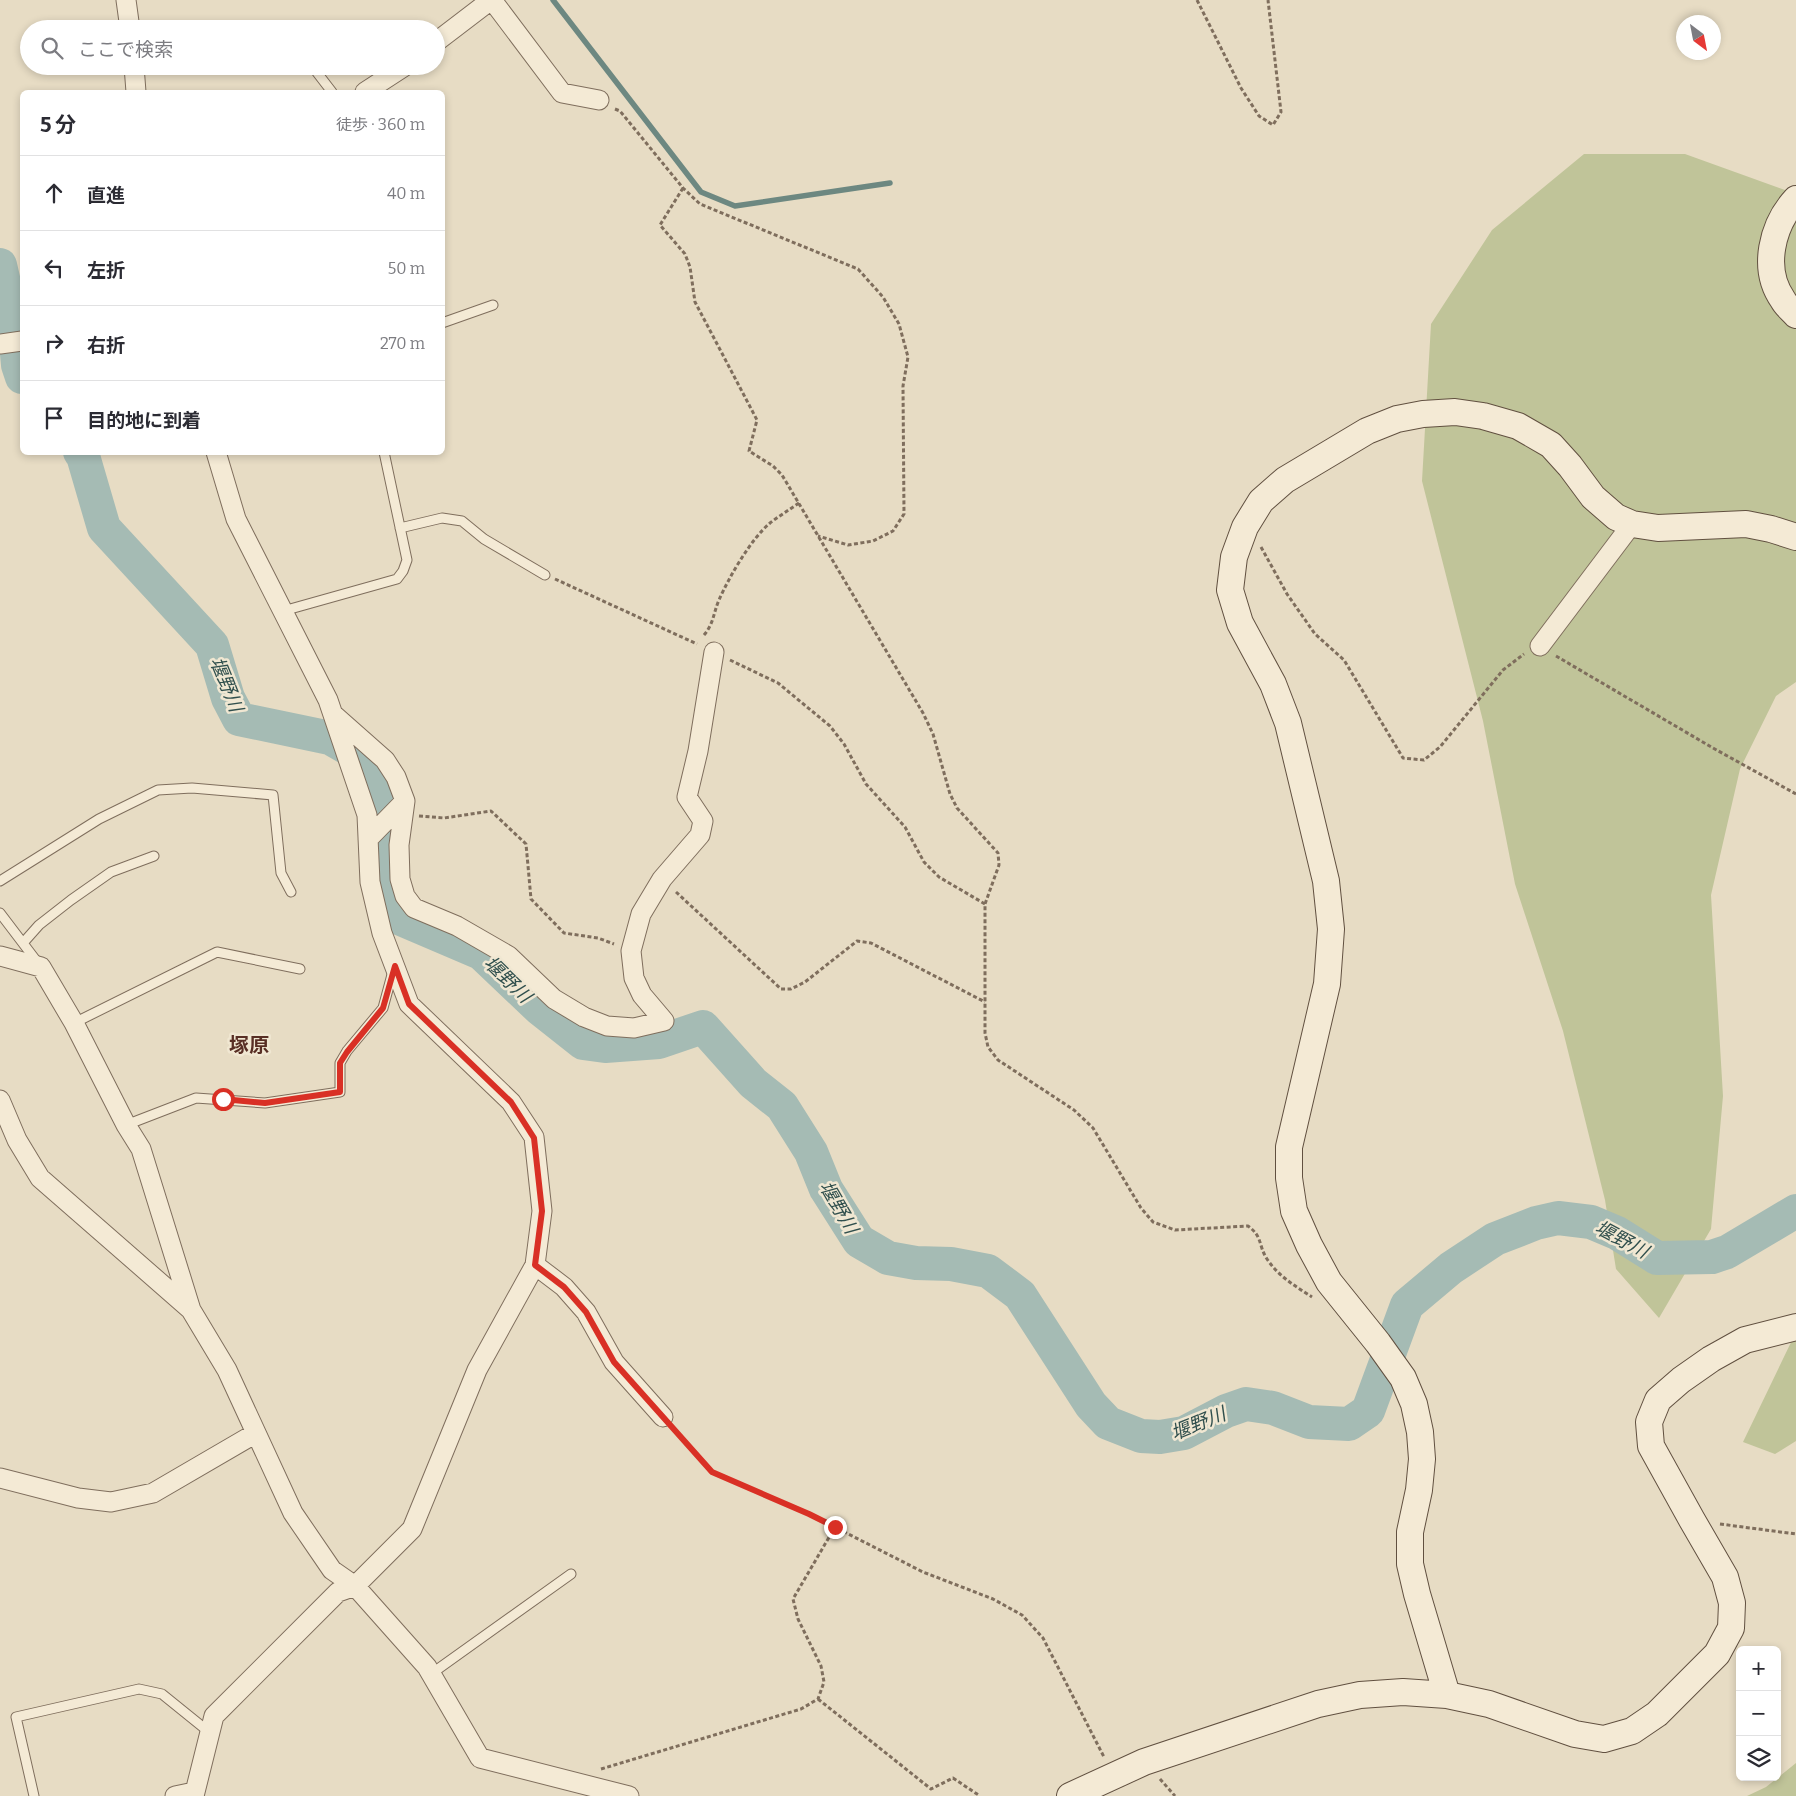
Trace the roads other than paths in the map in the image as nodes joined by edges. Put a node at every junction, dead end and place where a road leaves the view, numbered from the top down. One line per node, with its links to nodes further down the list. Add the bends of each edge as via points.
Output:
1 (126, 0): 3 (street)
2 (492, 0): 4 (street); 11 (street, via 562,93)
3 (129, 20)
4 (445, 35)
5 (135, 75): 8 (street)
6 (319, 75): 9 (lane)
7 (391, 75): 10 (street)
8 (136, 90)
9 (330, 90)
10 (368, 90)
11 (599, 100)
12 (1796, 200): 14 (street, via 1781,219 1773,238 1771,260 1782,300)
13 (493, 304): 15 (lane)
14 (1796, 315)
15 (445, 322)
16 (20, 341): 17 (street)
17 (0, 344)
18 (217, 455): 24 (street, via 236,519)
19 (385, 455): 21 (lane)
20 (1632, 524): 22 (street, via 1658,528 1746,524); 25 (street); 51 (street, via 1616,517 1593,497 1552,445 1518,426 1455,412 1423,414 1397,419 1367,431 1286,480 1262,501 1245,527 1234,557 1230,590 1240,623 1273,684 1288,723 1326,881 1331,929 1327,984 1289,1148 1294,1211 1329,1282 1378,1343 1402,1378 1414,1404 1422,1459 1410,1532 1410,1564)
21 (400, 528): 23 (lane, via 442,518 462,521 484,539); 24 (lane, via 407,560 397,579)
22 (1796, 537)
23 (545, 575)
24 (282, 611): 27 (street)
25 (1540, 646)
26 (714, 652): 28 (street, via 687,797 703,821 700,835 662,879 641,914 631,950 634,978 642,995 664,1021 634,1028 607,1026 584,1017 554,1000 509,956 457,926 414,908 405,896 400,879)
27 (334, 718): 28 (street, via 385,760 396,777); 29 (street, via 367,815)
28 (403, 808): 29 (street)
29 (371, 837): 36 (street, via 370,882 382,933)
30 (154, 856): 34 (lane, via 111,872 39,925)
31 (0, 881): 32 (lane, via 99,819 158,790 192,788 273,795 281,873)
32 (291, 892)
33 (0, 913): 34 (lane)
34 (23, 943): 37 (lane)
35 (0, 956): 37 (street)
36 (395, 966): 41 (lane, via 383,1008 340,1063 340,1092 265,1103 196,1098); 42 (street, via 409,1004 511,1102 534,1138 542,1211)
37 (41, 967): 39 (street)
38 (300, 969): 39 (lane, via 217,952)
39 (74, 1023): 41 (street)
40 (1, 1106): 43 (street, via 40,1178)
41 (126, 1125): 43 (street, via 141,1149)
42 (535, 1265): 45 (street, via 564,1287 586,1312 614,1362); 49 (street, via 477,1370 412,1529)
43 (191, 1310): 46 (street, via 227,1370)
44 (1796, 1327): 51 (street, via 1745,1340 1711,1359 1658,1400 1649,1422 1651,1446 1725,1577 1732,1603 1731,1628 1717,1654 1656,1714 1632,1731 1604,1739 1575,1734 1489,1704)
45 (663, 1417)
46 (256, 1433): 47 (street, via 153,1493 112,1502 78,1498); 49 (street, via 293,1513 332,1570)
47 (0, 1478)
48 (571, 1574): 50 (lane)
49 (355, 1586): 50 (street); 52 (street, via 338,1592 214,1716)
50 (431, 1674): 56 (street, via 480,1758)
51 (1447, 1695): 57 (street, via 1394,1692 1318,1704 1144,1762)
52 (209, 1732): 53 (street); 54 (lane, via 162,1694 140,1689 16,1717)
53 (194, 1794): 55 (street)
54 (34, 1796)
55 (175, 1796)
56 (629, 1796)
57 (1070, 1796)

